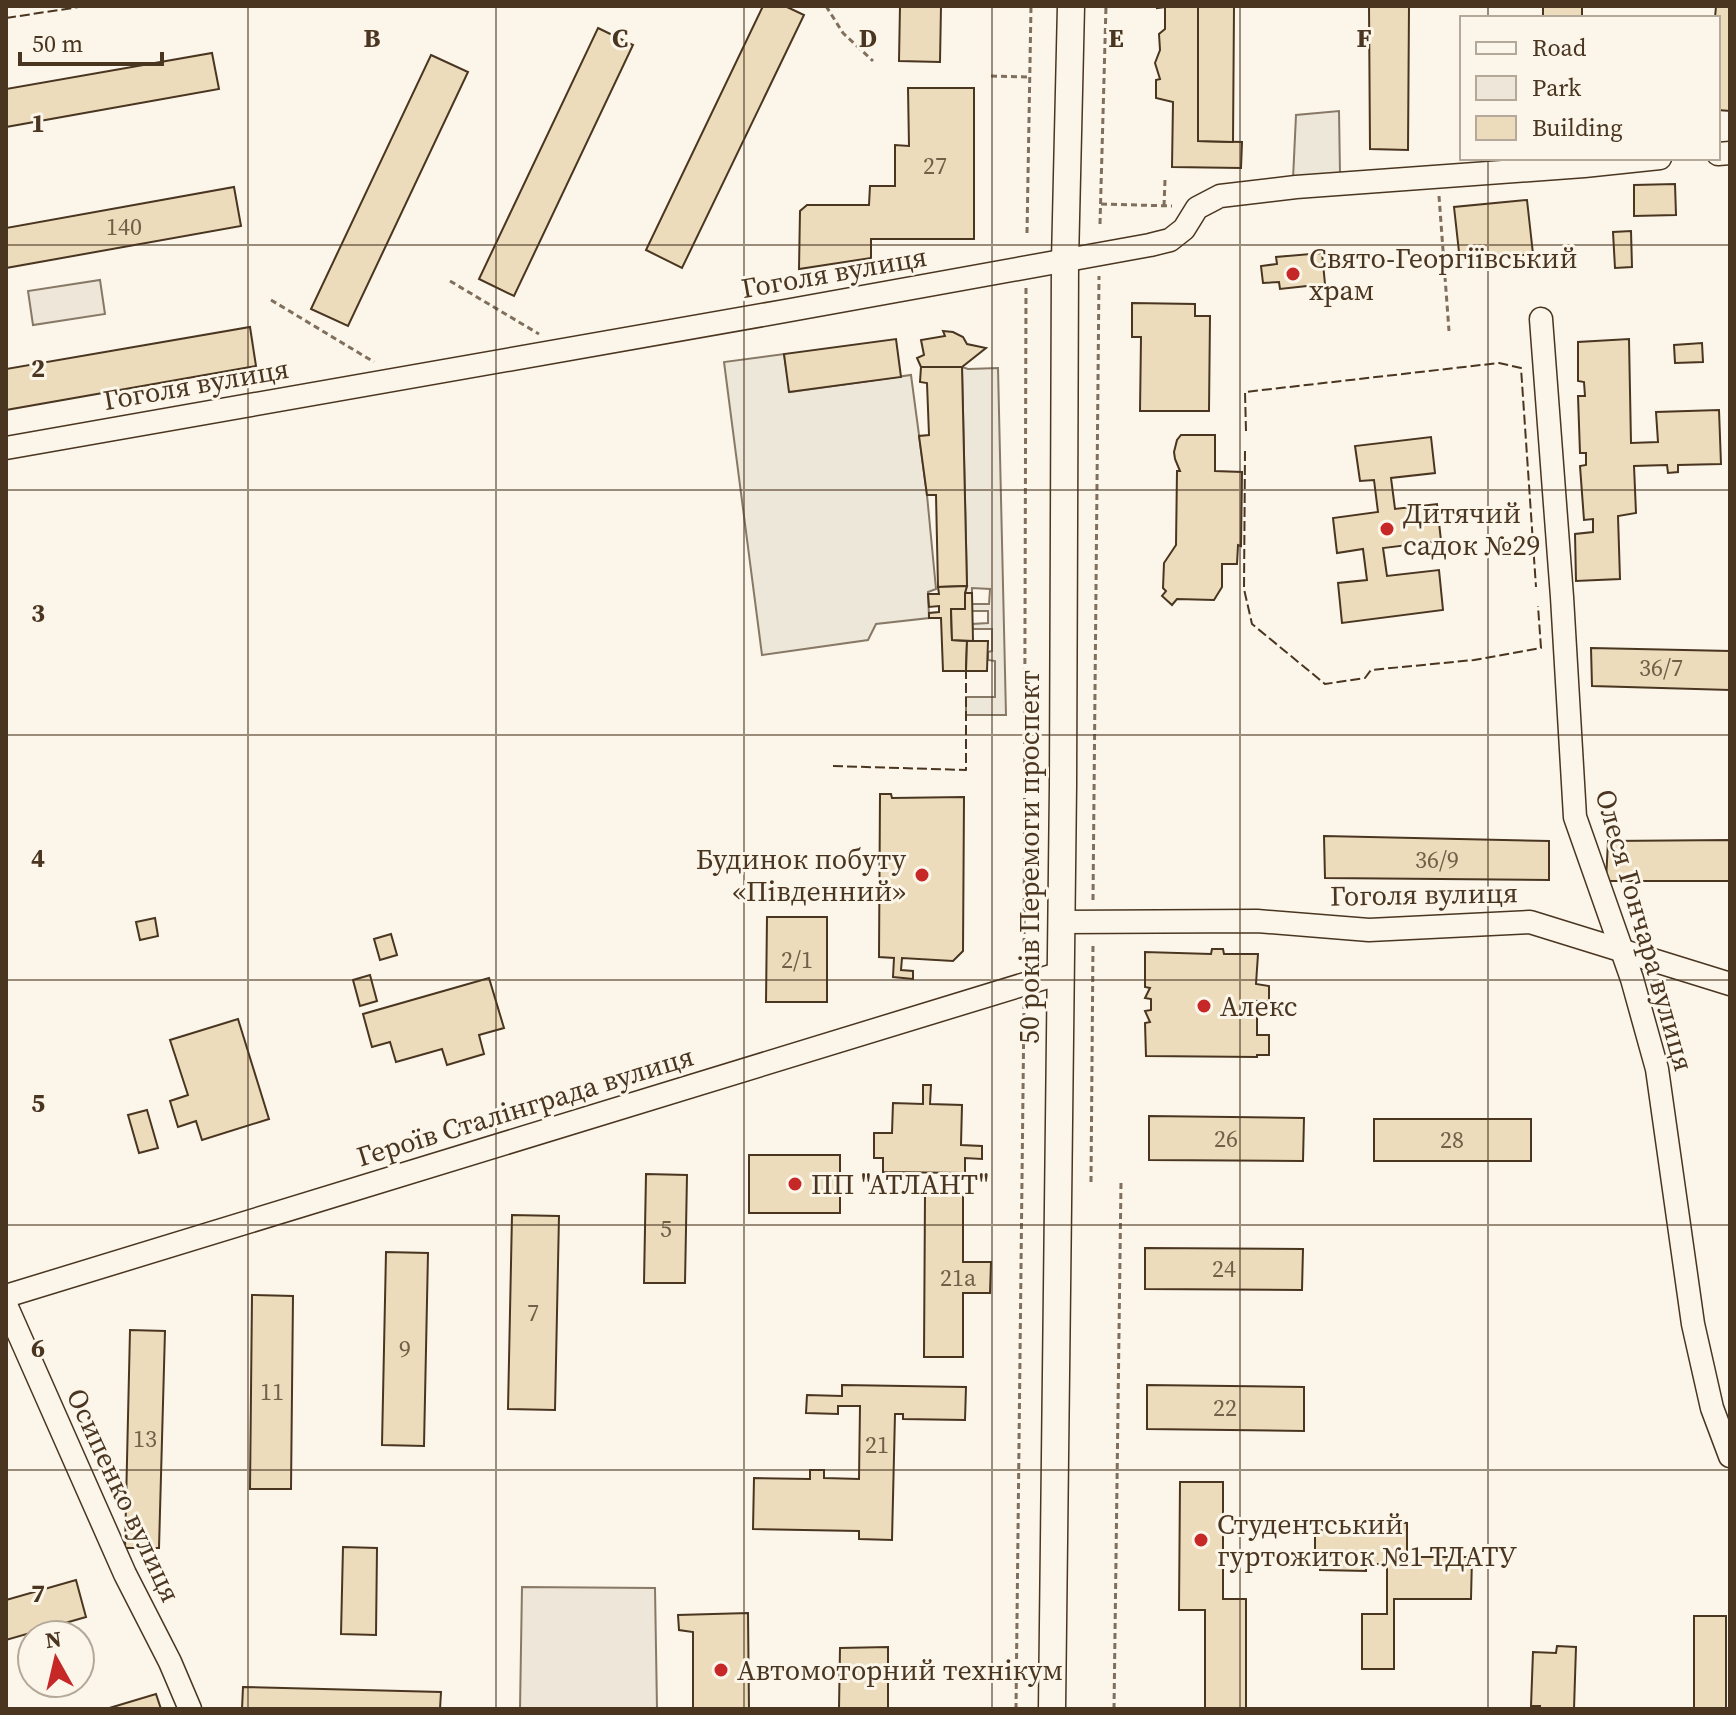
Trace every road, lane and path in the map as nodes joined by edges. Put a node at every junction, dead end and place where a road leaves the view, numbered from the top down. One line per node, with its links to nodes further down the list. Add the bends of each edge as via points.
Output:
1 (826, 6): 5 (path, via 843,33)
2 (1031, 6): 7 (path)
3 (1071, 6): 16 (main road, 50 років Перемоги проспект)
4 (1106, 6): 11 (path)
5 (873, 61)
6 (991, 76): 7 (path)
7 (1030, 77): 15 (path)
8 (1641, 160): 9 (street, Гоголя вулиця)
9 (1437, 176): 16 (street, Гоголя вулиця, via 1220,196 1197,208 1170,240); 22 (path)
10 (1165, 180): 12 (path)
11 (1101, 204): 12 (path); 14 (path)
12 (1164, 206): 13 (path)
13 (1172, 206)
14 (1100, 224)
15 (1027, 233)
16 (1065, 261): 24 (street, Гоголя вулиця); 26 (main road, 50 років Перемоги проспект)
17 (1099, 264): 27 (path)
18 (1026, 276): 30 (path)
19 (450, 281): 23 (path)
20 (271, 300): 24 (path)
21 (1541, 319): 28 (street, Олеся Гончара вулиця, via 1575,817)
22 (1449, 331)
23 (539, 334)
24 (402, 378): 25 (street, Гоголя вулиця)
25 (6, 448)
26 (1061, 922): 27 (street, Гоголя вулиця); 29 (main road, 50 років Перемоги проспект)
27 (1093, 922): 28 (street, Гоголя вулиця, via 1257,921 1369,930 1530,922); 32 (path)
28 (1621, 951): 31 (street, Гоголя вулиця); 36 (street, Олеся Гончара вулиця, via 1657,1069 1693,1324 1712,1408)
29 (1061, 973): 30 (street, Героїв Сталінграда вулиця); 39 (main road, 50 років Перемоги проспект)
30 (1024, 984): 34 (street, Героїв Сталінграда вулиця); 38 (path)
31 (1730, 984)
32 (1091, 1182)
33 (1121, 1182): 40 (path)
34 (6, 1296)
35 (6, 1305): 37 (street, Осипенко вулиця)
36 (1730, 1456)
37 (190, 1709)
38 (1016, 1709)
39 (1052, 1709)
40 (1114, 1709)

